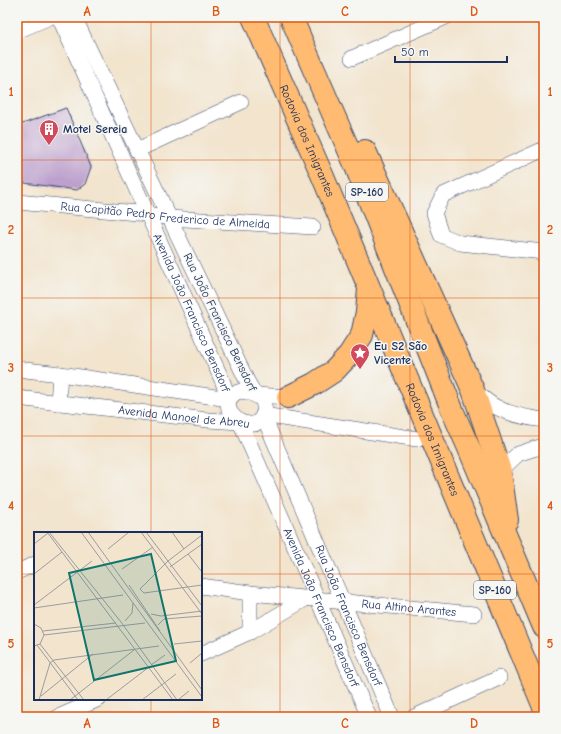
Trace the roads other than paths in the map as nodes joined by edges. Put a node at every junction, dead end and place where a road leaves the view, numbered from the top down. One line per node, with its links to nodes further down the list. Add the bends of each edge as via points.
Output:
1 (50, 17): 8 (street)
2 (59, 17): 14 (street, Avenida João Francisco Bensdorf)
3 (74, 17): 12 (street, Rua João Francisco Bensdorf)
4 (253, 17): 18 (highway, Rodovia dos Imigrantes / SP-160)
5 (291, 17): 36 (highway, SP-160, via 355,164 453,412)
6 (306, 17): 21 (highway)
7 (446, 17): 9 (street)
8 (17, 31)
9 (352, 58)
10 (241, 102): 12 (street)
11 (544, 148): 17 (street, via 443,195 434,213 440,235 460,243)
12 (137, 150): 15 (street, Rua João Francisco Bensdorf)
13 (17, 202): 14 (street, Rua Capitão Pedro Frederico de Almeida)
14 (148, 214): 15 (street, Rua Capitão Pedro Frederico de Almeida); 25 (street, Avenida João Francisco Bensdorf)
15 (169, 218): 16 (street, Rua Capitão Pedro Frederico de Almeida); 22 (street, Rua João Francisco Bensdorf)
16 (313, 227)
17 (544, 252)
18 (370, 288): 23 (highway, via 362,335 349,355 334,371); 35 (highway, Rodovia dos Imigrantes / SP-160)
19 (17, 369): 20 (street, Avenida Manoel de Abreu)
20 (60, 374): 25 (street, Avenida Manoel de Abreu); 26 (street)
21 (473, 390): 29 (street, via 495,406 513,414); 34 (highway)
22 (255, 395): 23 (street, Avenida Manoel de Abreu); 25 (street, Avenida Manoel de Abreu, via 241,391); 27 (street, Rua João Francisco Bensdorf, via 263,401)
23 (288, 397)
24 (17, 398): 26 (street, Avenida Manoel de Abreu)
25 (229, 399): 30 (street, Avenida João Francisco Bensdorf, via 228,408)
26 (58, 403): 30 (street, Avenida Manoel de Abreu)
27 (263, 415): 28 (street, Avenida Manoel de Abreu); 30 (street, Avenida Manoel de Abreu, via 255,424); 31 (street, Rua João Francisco Bensdorf)
28 (296, 420): 31 (street, via 279,427); 32 (street, Avenida Manoel de Abreu)
29 (544, 420)
30 (240, 422): 43 (street, Avenida João Francisco Bensdorf)
31 (272, 438): 44 (street, Rua João Francisco Bensdorf)
32 (417, 439): 35 (highway, via 425,444)
33 (544, 446): 34 (street, via 518,454)
34 (500, 471): 36 (highway)
35 (446, 473): 53 (highway, Rodovia dos Imigrantes / SP-160)
36 (511, 549): 46 (highway, SP-160)
37 (17, 562): 38 (street)
38 (34, 564)
39 (34, 564): 40 (street)
40 (17, 572)
41 (202, 586): 42 (street, Rua Altino Arantes)
42 (250, 593): 43 (street, Rua Altino Arantes); 47 (street)
43 (312, 599): 44 (street, Rua Altino Arantes); 47 (street); 51 (street, Avenida João Francisco Bensdorf)
44 (342, 601): 45 (street, Rua Altino Arantes); 49 (street, Rua João Francisco Bensdorf)
45 (474, 614)
46 (544, 627)
47 (250, 632): 48 (street)
48 (202, 654)
49 (374, 676): 51 (street); 56 (street, Rua João Francisco Bensdorf)
50 (499, 678): 57 (street)
51 (356, 686): 55 (street, Avenida João Francisco Bensdorf)
52 (97, 700): 54 (street)
53 (544, 707)
54 (58, 717)
55 (369, 717)
56 (392, 717)
57 (414, 717)

